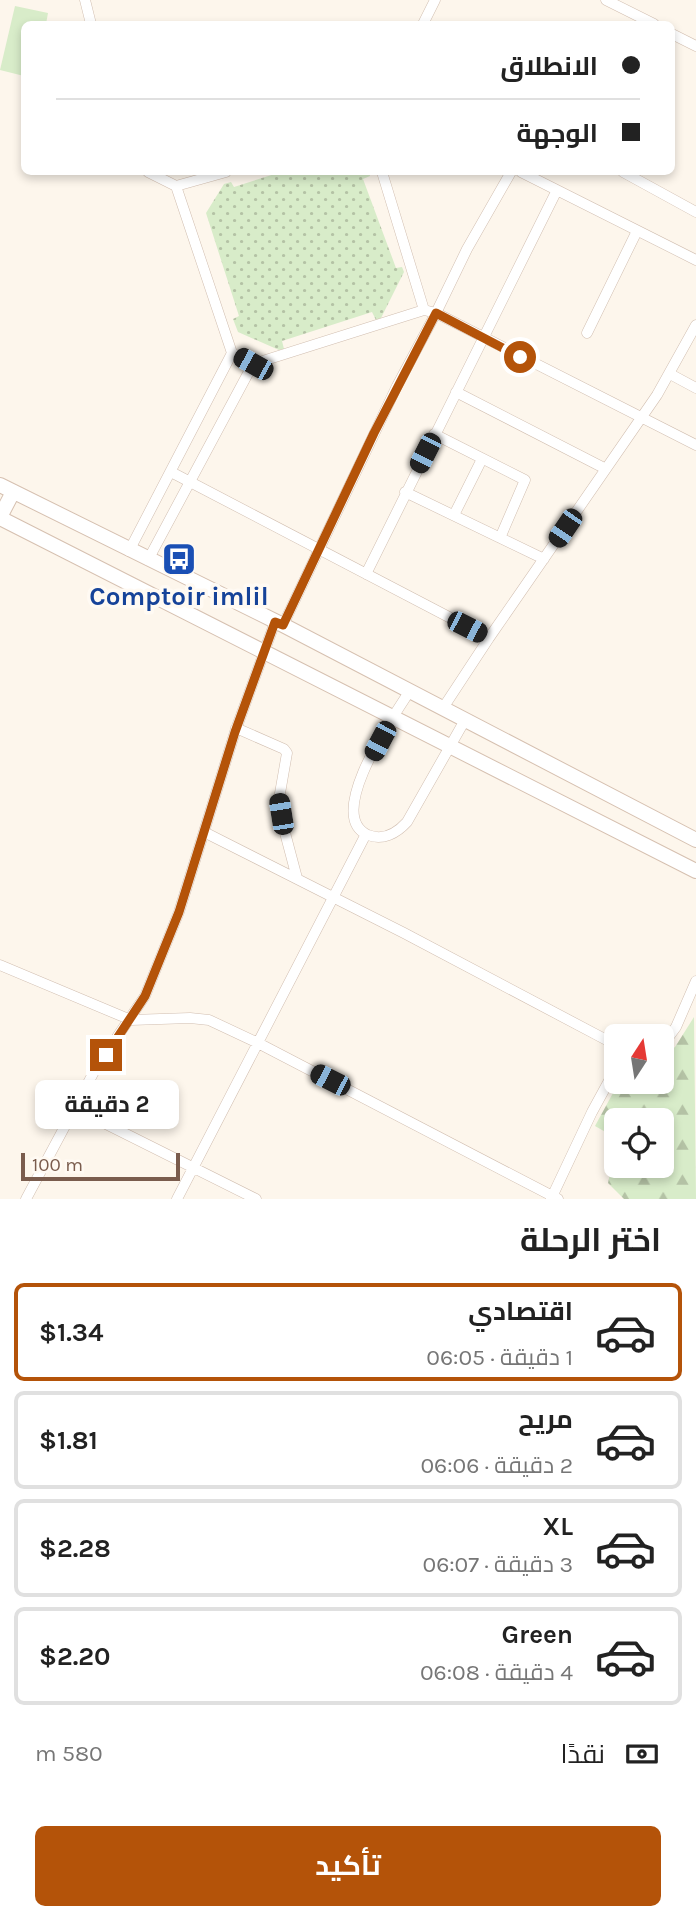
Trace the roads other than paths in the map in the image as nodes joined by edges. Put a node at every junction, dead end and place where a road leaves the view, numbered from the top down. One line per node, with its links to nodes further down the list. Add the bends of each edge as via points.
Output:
1 (85, 0): 4 (street)
2 (435, 0): 5 (street)
3 (606, 0): 6 (street)
4 (90, 21)
5 (424, 21)
6 (648, 21)
7 (675, 36): 8 (street)
8 (696, 46)
9 (154, 175): 15 (street)
10 (215, 175): 15 (street)
11 (383, 175): 20 (street)
12 (510, 175): 21 (street)
13 (527, 175): 16 (street)
14 (628, 175): 17 (street)
15 (176, 186): 25 (street)
16 (557, 190): 18 (street); 24 (street)
17 (696, 212)
18 (637, 231): 19 (street); 23 (street)
19 (696, 260)
20 (424, 310): 21 (street); 26 (street)
21 (436, 313): 24 (street); 42 (street)
22 (696, 324): 27 (street)
23 (587, 333)
24 (484, 338): 29 (street); 30 (street)
25 (232, 353): 26 (street); 35 (street)
26 (253, 364): 36 (street)
27 (670, 374): 28 (street); 30 (street)
28 (696, 388)
29 (456, 392): 31 (street); 34 (street)
30 (642, 418): 32 (street); 34 (street)
31 (434, 434): 33 (street); 38 (street)
32 (696, 445)
33 (482, 458): 39 (street); 41 (street, via 525,480)
34 (606, 469): 45 (street)
35 (171, 472): 36 (street); 43 (street)
36 (189, 484): 42 (street); 44 (street)
37 (7, 489): 40 (main road); 43 (main road)
38 (405, 492): 39 (street); 46 (street)
39 (454, 515): 41 (street)
40 (0, 517): 49 (main road)
41 (500, 538): 45 (street)
42 (318, 548): 46 (street); 47 (street)
43 (130, 551): 44 (main road)
44 (148, 559): 47 (main road)
45 (544, 559): 48 (street)
46 (366, 574): 48 (street)
47 (279, 624): 49 (street); 50 (main road)
48 (489, 638): 51 (street)
49 (264, 650): 52 (main road); 54 (street)
50 (409, 692): 51 (main road); 52 (street)
51 (443, 708): 53 (main road)
52 (393, 718): 55 (main road); 57 (street, via 355,788 352,814)
53 (464, 720): 55 (street); 58 (main road)
54 (236, 728): 56 (street); 60 (street, via 287,753 279,799)
55 (449, 745): 57 (street, via 399,831 379,837); 59 (main road)
56 (204, 832): 60 (street); 64 (street, via 179,912)
57 (366, 834): 61 (street)
58 (696, 840)
59 (696, 871)
60 (297, 878): 61 (street)
61 (334, 897): 66 (street); 67 (street)
62 (0, 965): 64 (street)
63 (696, 981): 65 (street)
64 (131, 1020): 67 (street, via 209,1020); 69 (street, via 96,1068)
65 (674, 1030)
66 (604, 1039)
67 (258, 1043): 70 (street); 71 (street)
68 (604, 1090): 71 (street)
69 (75, 1108): 70 (street); 72 (street)
70 (193, 1168): 73 (street); 74 (street)
71 (554, 1198)
72 (26, 1199)
73 (177, 1199)
74 (256, 1199)

